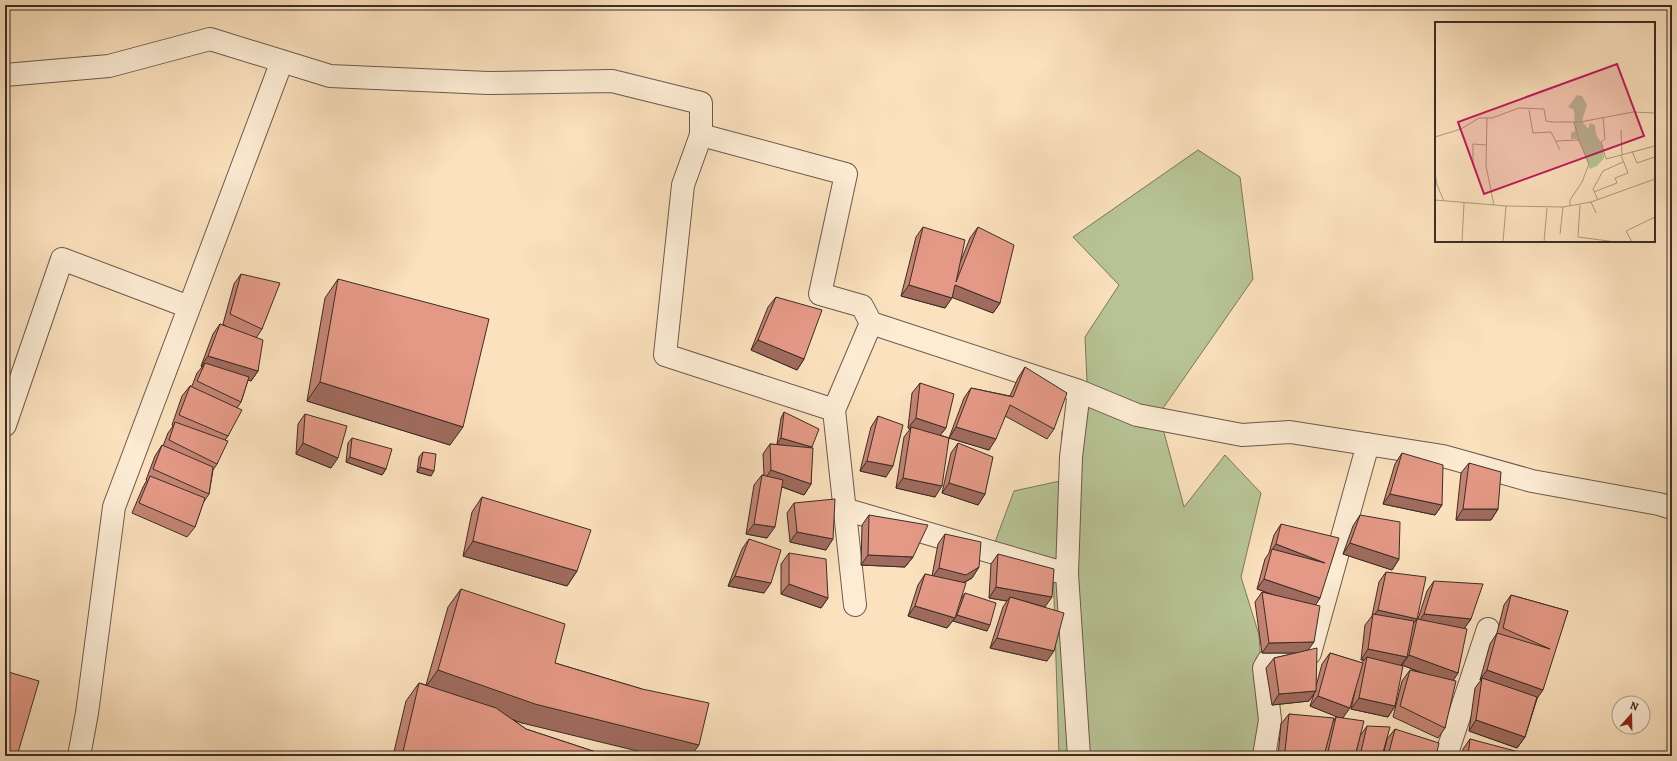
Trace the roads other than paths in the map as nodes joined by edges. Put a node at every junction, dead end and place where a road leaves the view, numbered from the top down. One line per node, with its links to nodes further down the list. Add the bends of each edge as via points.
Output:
1 (282, 61): 2 (street, via 210,39 109,66); 3 (street, via 330,76 488,83 612,81 701,103); 4 (street)
2 (5, 75)
3 (701, 135): 5 (street, via 846,174 820,294 862,306); 7 (street, via 682,185 665,355)
4 (189, 307): 8 (street, via 62,260); 15 (street, via 114,507)
5 (871, 323): 6 (street); 7 (street)
6 (1079, 391): 9 (street, via 1136,415 1242,435 1290,432); 12 (street, via 1071,457)
7 (834, 410): 11 (street)
8 (5, 425)
9 (1368, 444): 10 (street, via 1443,456 1532,481); 17 (street, via 1310,653 1268,661 1264,668 1270,720)
10 (1672, 508)
11 (844, 509): 12 (street); 13 (street)
12 (1067, 574): 16 (street)
13 (855, 605)
14 (1488, 629): 18 (street)
15 (79, 756)
16 (1079, 756)
17 (1264, 756)
18 (1446, 756)

